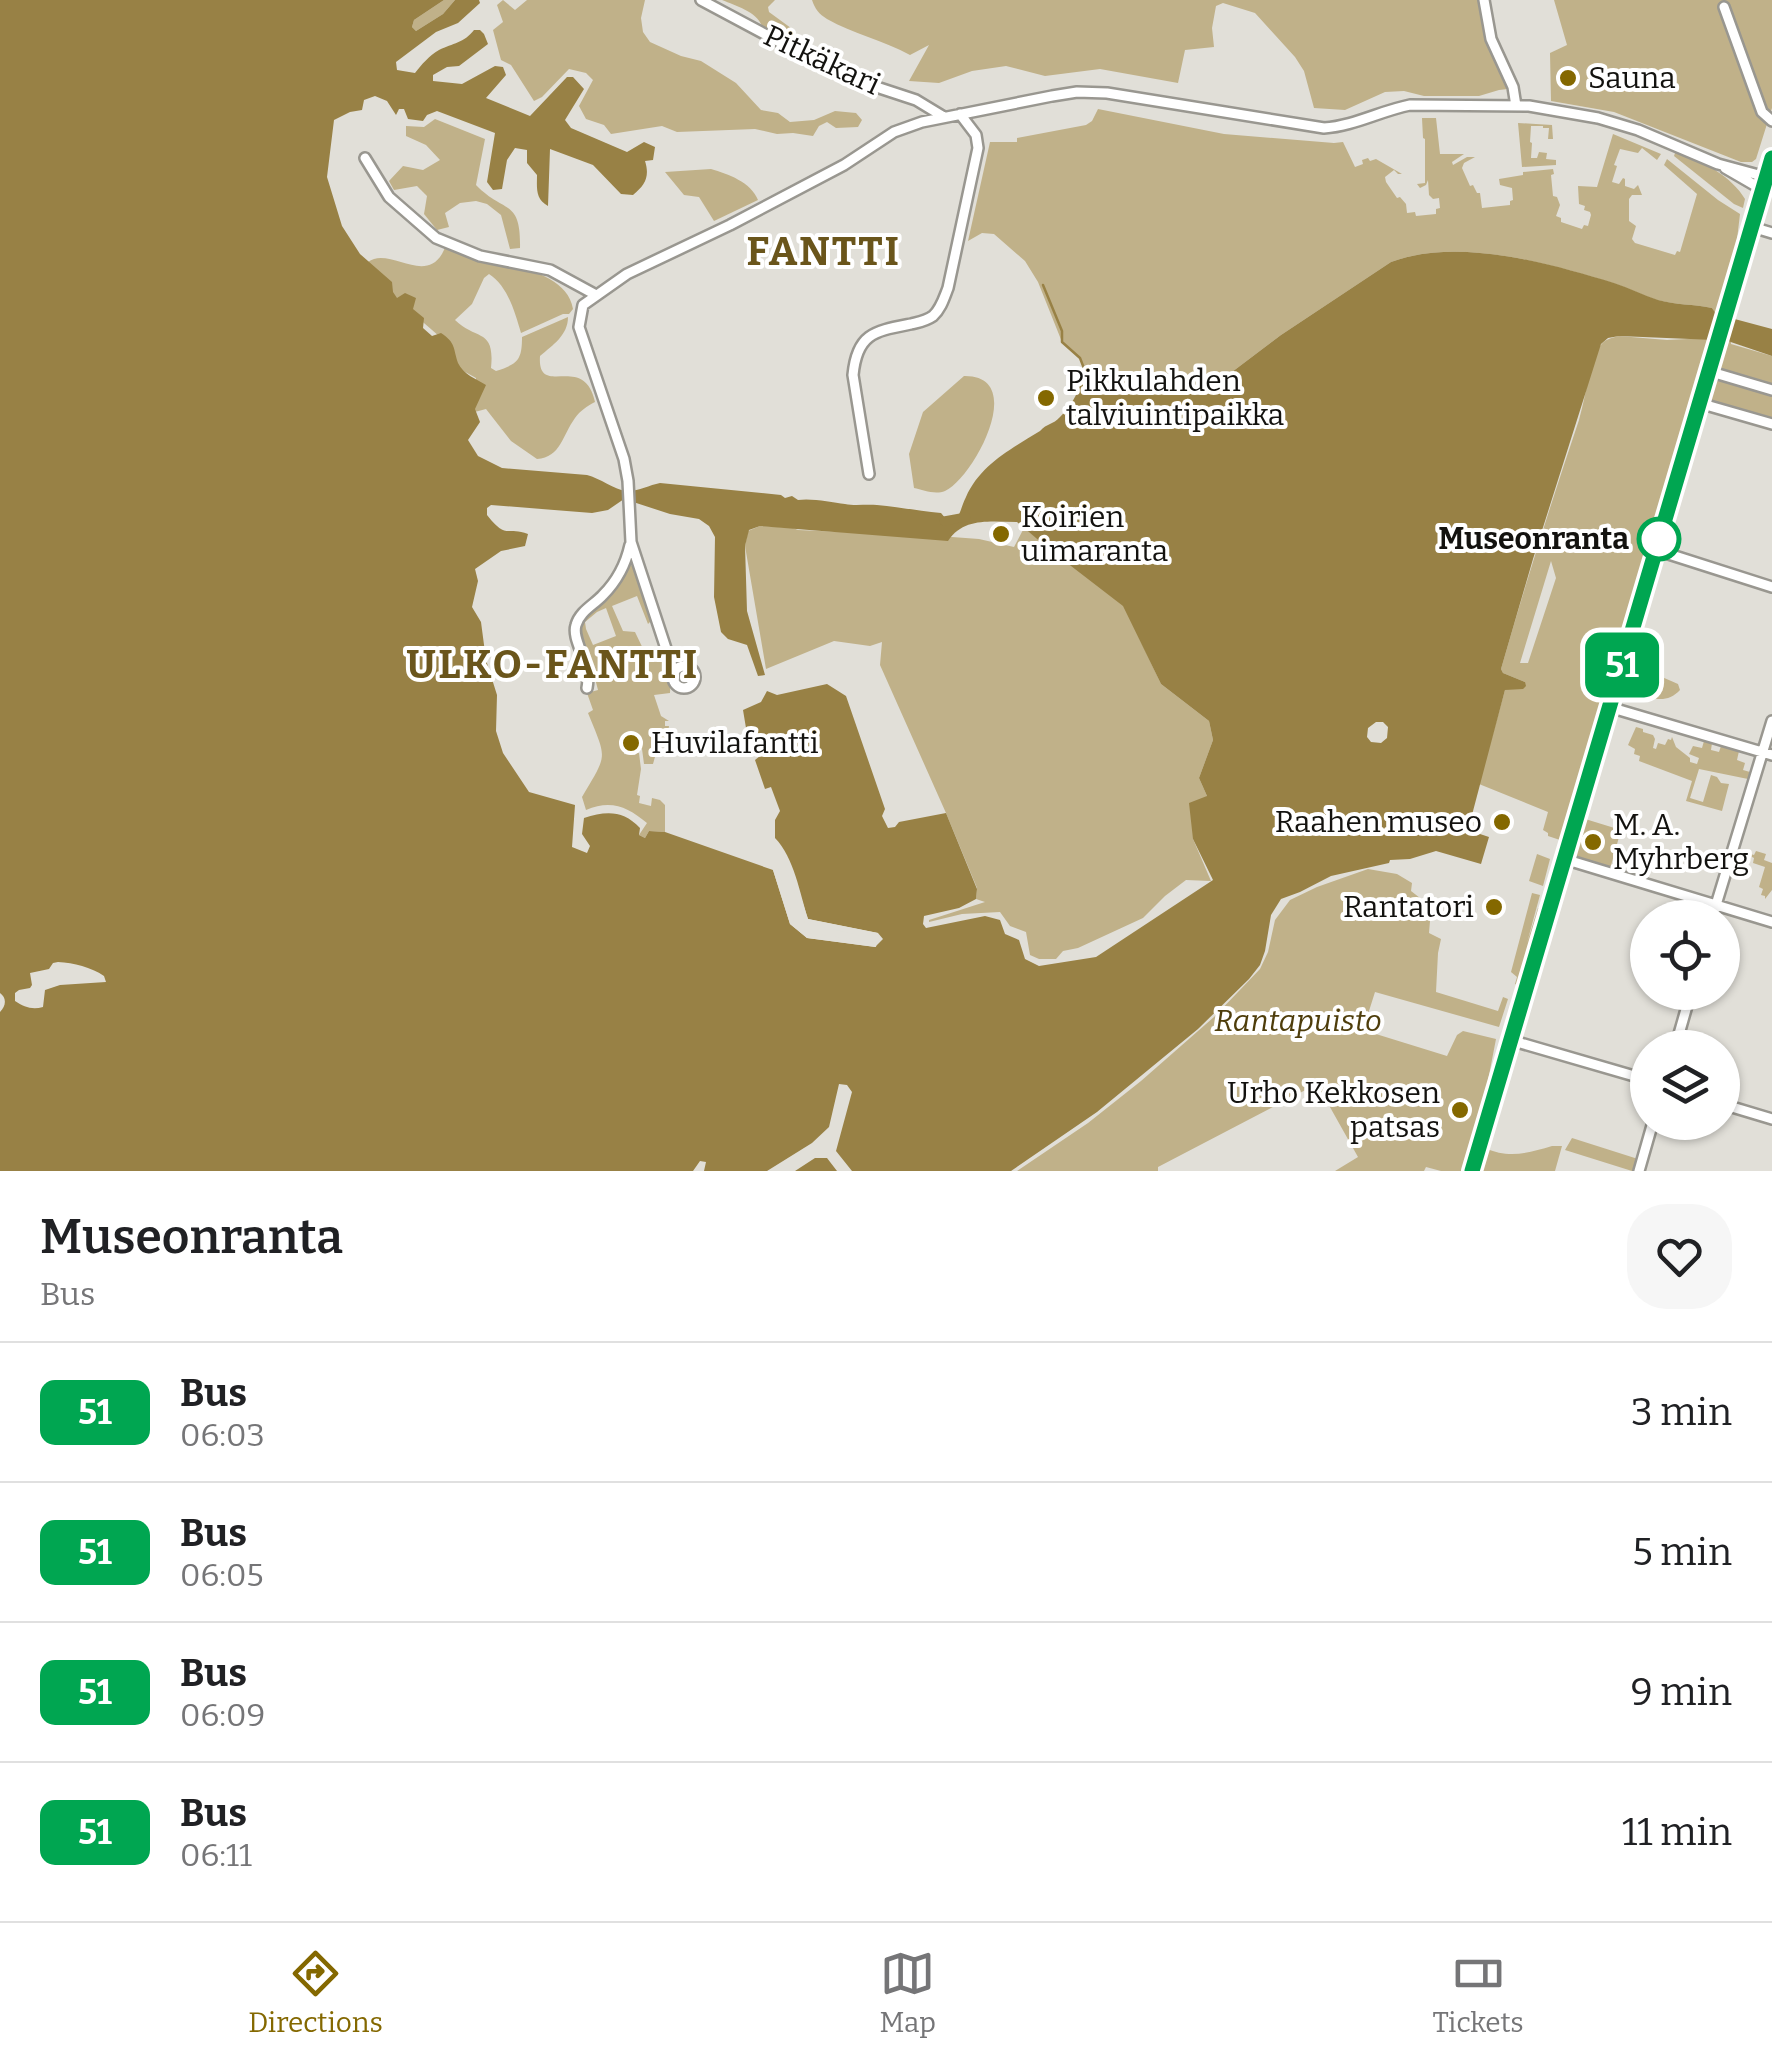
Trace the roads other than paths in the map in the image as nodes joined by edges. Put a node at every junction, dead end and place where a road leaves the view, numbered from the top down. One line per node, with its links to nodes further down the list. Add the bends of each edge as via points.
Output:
1 (701, 0): 6 (street, Pitkäkari, via 827,68 916,100)
2 (1484, 0): 4 (street)
3 (1724, 7): 7 (street, via 1762,112)
4 (1516, 106): 5 (street, via 1410,105 1324,128 1093,92); 10 (street, via 1617,122)
5 (960, 114): 6 (street); 20 (street, via 978,148 942,304 924,321 870,335 855,361)
6 (944, 118): 15 (street, via 894,132)
7 (1772, 121)
8 (366, 158): 15 (street, via 390,197 436,238 480,256 550,270)
9 (1772, 158): 11 (street)
10 (1718, 164): 11 (street); 12 (street)
11 (1766, 177): 12 (street)
12 (1763, 190): 13 (street)
13 (1752, 227): 14 (street); 16 (street)
14 (1772, 233)
15 (596, 295): 21 (street, via 583,305 579,327 624,459)
16 (1708, 371): 17 (street); 18 (street)
17 (1772, 390)
18 (1699, 403): 19 (street); 22 (street)
19 (1772, 424)
20 (869, 474)
21 (631, 542): 24 (street); 27 (street, via 616,578 574,631 590,674)
22 (1656, 550): 23 (street); 28 (street)
23 (1772, 586)
24 (667, 649): 25 (street); 26 (street)
25 (685, 666): 26 (street); 26 (street, via 695,675 692,685 678,686)
26 (674, 673)
27 (587, 688)
28 (1609, 706): 30 (street); 31 (street)
29 (1772, 721): 30 (street)
30 (1767, 754): 33 (street)
31 (1564, 859): 32 (street); 36 (street)
32 (1697, 900)
33 (1718, 900)
34 (1740, 913): 35 (street)
35 (1772, 922)
36 (1510, 1040): 37 (street); 41 (street)
37 (1630, 1075)
38 (1740, 1109): 39 (street)
39 (1772, 1119)
40 (1648, 1140): 42 (street)
41 (1472, 1171)
42 (1639, 1171)

